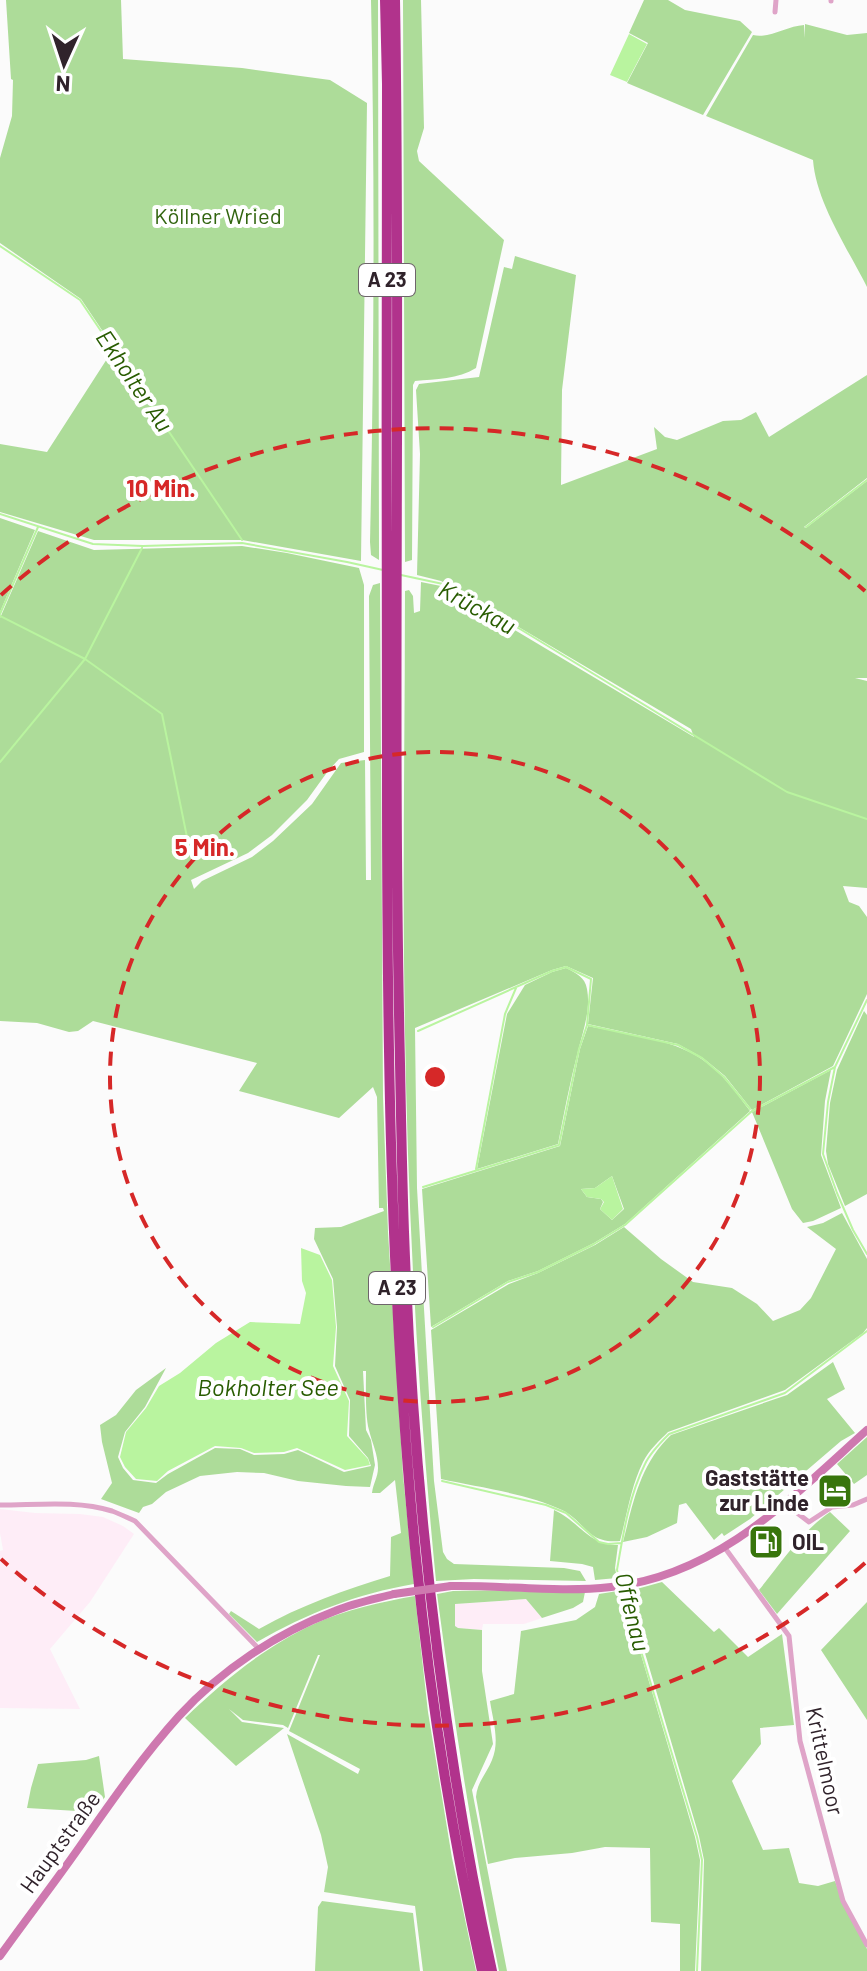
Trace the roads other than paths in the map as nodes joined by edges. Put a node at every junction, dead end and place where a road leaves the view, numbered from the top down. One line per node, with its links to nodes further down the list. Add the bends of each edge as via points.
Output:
1 (385, 0): 5 (highway, A 23)
2 (395, 0): 5 (highway, A 23, via 396,550)
3 (776, 0): 4 (street)
4 (775, 12)
5 (391, 601): 14 (highway, A 23, via 387,943 402,1396 436,1721); 15 (highway, A 23, via 404,1232 413,1393 447,1722)
6 (867, 1430): 8 (main road)
7 (867, 1499): 8 (street, via 832,1507 809,1522)
8 (784, 1503): 10 (main road)
9 (0, 1505): 11 (street, via 89,1506 135,1521)
10 (725, 1548): 11 (main road, Hauptstraße, bridge, via 689,1566 627,1585 451,1586 394,1594 337,1610); 12 (street, Krittelmoor, via 789,1636 800,1741 843,1901)
11 (259, 1649): 13 (main road, Hauptstraße, via 181,1714)
12 (867, 1945)
13 (0, 1956)
14 (482, 1971)
15 (492, 1971)

